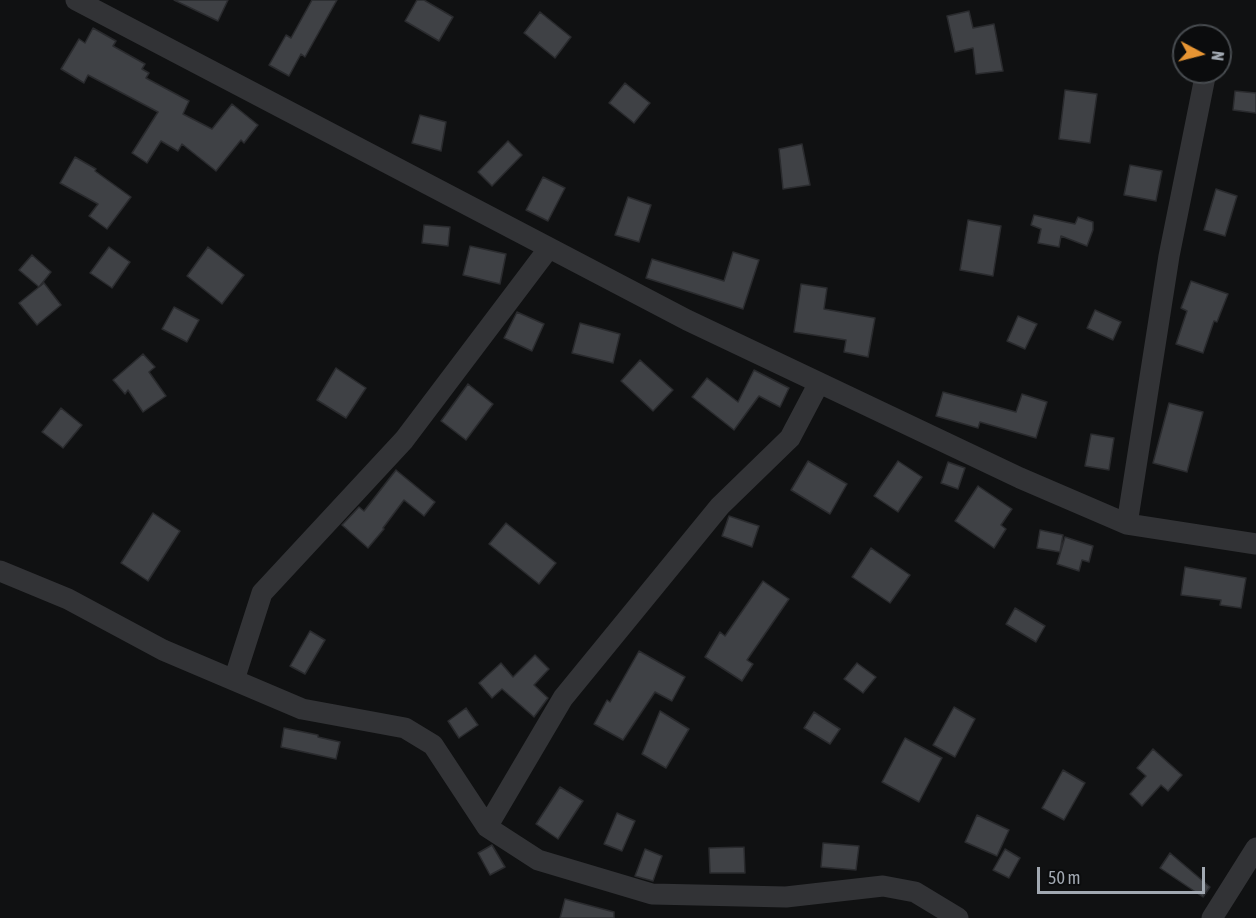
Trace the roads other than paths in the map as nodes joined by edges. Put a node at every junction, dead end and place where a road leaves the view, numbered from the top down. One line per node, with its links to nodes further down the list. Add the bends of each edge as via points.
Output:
1 (76, 0): 3 (street)
2 (1204, 84): 5 (street, via 1169,256)
3 (549, 248): 4 (street); 8 (street, via 404,440 262,592)
4 (819, 383): 5 (street); 9 (street, via 790,438 720,506 563,698)
5 (1127, 524): 6 (street)
6 (1256, 544)
7 (0, 571): 8 (street, via 68,599 164,650)
8 (234, 680): 9 (street, via 302,708 405,728 433,745)
9 (487, 827): 11 (street, via 538,860 652,894 786,897 883,886 915,892)
10 (1256, 848): 12 (street)
11 (958, 918)
12 (1212, 918)

